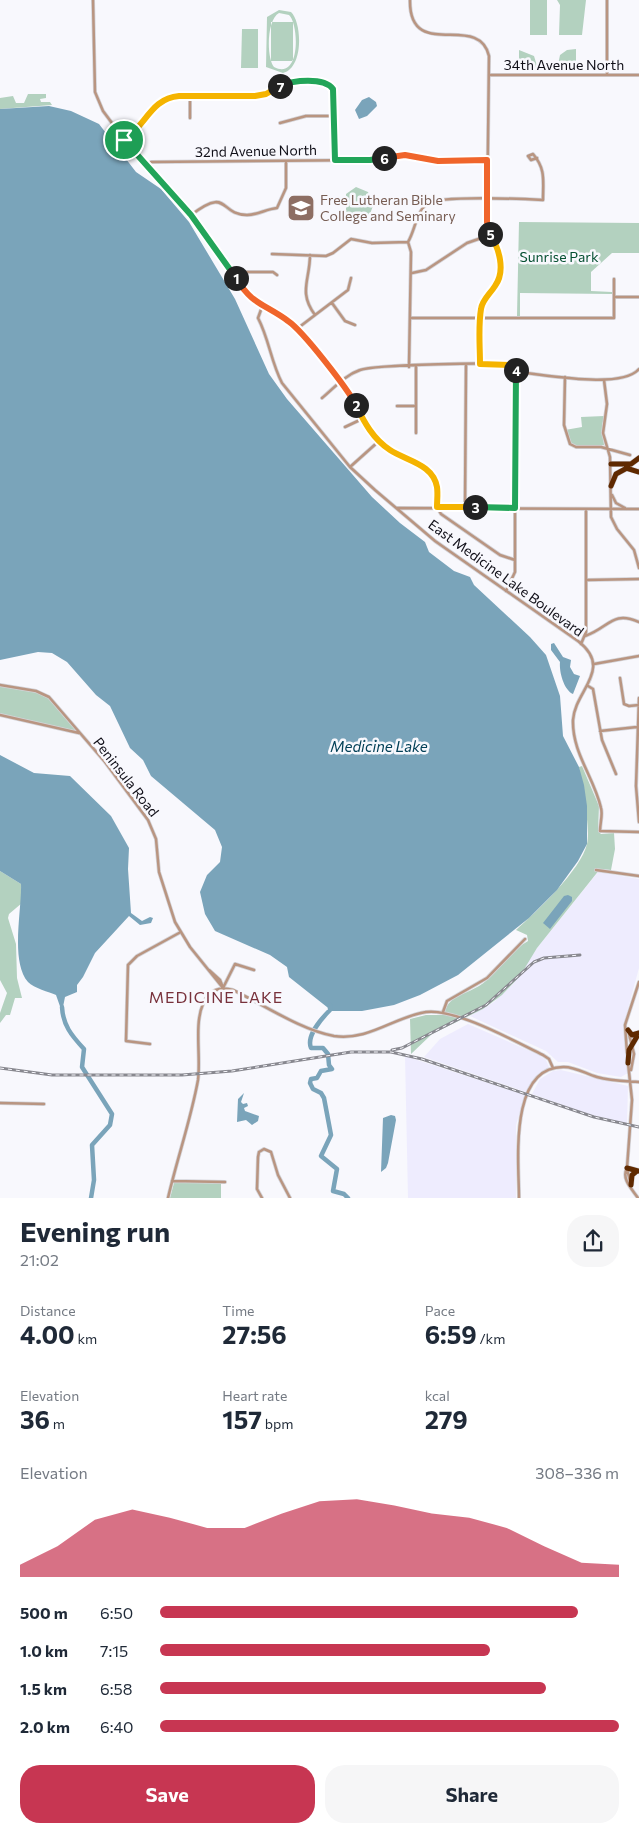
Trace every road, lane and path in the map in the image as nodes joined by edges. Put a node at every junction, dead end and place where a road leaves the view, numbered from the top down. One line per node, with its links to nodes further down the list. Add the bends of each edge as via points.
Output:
1 (93, 0): 11 (street, via 95,92 103,111)
2 (410, 0): 4 (street, via 413,20 424,31 467,35 482,42 489,56)
3 (607, 0): 5 (street)
4 (489, 75): 5 (street, 34th Avenue North); 14 (street)
5 (607, 75): 6 (street, 34th Avenue North)
6 (639, 75)
7 (190, 96): 8 (street, via 260,95 294,82 326,83 333,89); 9 (street); 11 (street, via 173,96 162,101)
8 (335, 116): 10 (street, via 306,116); 13 (street)
9 (190, 118)
10 (280, 122)
11 (124, 140): 16 (street)
12 (537, 158): 17 (street, via 543,166 543,200)
13 (335, 160): 14 (street, 32nd Avenue North, via 405,155 438,161); 15 (street, 32nd Avenue North)
14 (487, 160): 17 (street)
15 (286, 162): 16 (street, 32nd Avenue North, via 151,162); 18 (street, via 286,188 278,208 247,215 223,203 212,202)
16 (146, 165): 18 (street)
17 (487, 198): 19 (street); 20 (street, via 433,201 422,210)
18 (191, 215): 23 (street)
19 (490, 235): 24 (street, via 467,243 426,270); 34 (street, via 499,253 499,275 497,284 482,305)
20 (408, 242): 22 (street, via 372,242 351,238 330,255); 24 (street)
21 (272, 254): 22 (street)
22 (310, 256): 32 (street, via 306,294)
23 (232, 272): 25 (street, via 273,272); 31 (street)
24 (412, 273): 33 (street)
25 (277, 275)
26 (351, 278): 30 (street, via 350,288)
27 (614, 279): 28 (street)
28 (614, 297): 29 (street); 34 (street, via 614,318)
29 (639, 297)
30 (332, 303): 32 (street); 35 (street, via 346,321)
31 (262, 307): 36 (street); 57 (street, East Medicine Lake Boulevard, via 258,318 270,343 276,372 282,383)
32 (315, 315): 36 (street)
33 (410, 318): 34 (street); 40 (street)
34 (480, 318): 37 (street)
35 (355, 325)
36 (298, 328): 45 (street)
37 (480, 364): 38 (street); 42 (street, via 514,366)
38 (466, 365): 39 (street); 62 (street)
39 (416, 366): 40 (street); 48 (street)
40 (409, 367): 45 (street, via 363,369)
41 (639, 369): 44 (street, via 629,376)
42 (516, 372): 43 (street); 64 (street)
43 (565, 377): 44 (street); 53 (street, via 564,419 568,442 576,448)
44 (604, 380): 53 (street, via 607,404 603,433)
45 (340, 382): 46 (street); 49 (street)
46 (322, 398)
47 (397, 406): 48 (street)
48 (416, 406): 51 (street)
49 (362, 418): 50 (street); 52 (street)
50 (345, 427)
51 (416, 433)
52 (379, 441): 57 (street); 61 (street, via 431,474 437,488)
53 (608, 449): 54 (street); 56 (street)
54 (630, 455)
55 (639, 458): 56 (highway, via 631,464)
56 (610, 466): 58 (highway); 60 (street)
57 (350, 467): 63 (street, East Medicine Lake Boulevard)
58 (626, 468): 59 (highway); 60 (highway, via 616,474)
59 (639, 472)
60 (611, 488): 66 (street); 67 (street, via 616,502)
61 (437, 507): 62 (street); 63 (street); 69 (street, via 441,514 500,555)
62 (465, 507): 64 (street)
63 (396, 508): 73 (street, East Medicine Lake Boulevard, via 435,541)
64 (515, 508): 65 (street); 69 (street)
65 (586, 508): 66 (street); 72 (street)
66 (610, 509): 67 (street); 70 (street, via 614,525 634,550)
67 (627, 509): 68 (street)
68 (638, 509)
69 (515, 560): 73 (street, via 514,576)
70 (639, 568)
71 (639, 579): 72 (street)
72 (585, 580): 75 (street)
73 (506, 590): 76 (street, East Medicine Lake Boulevard)
74 (639, 622): 75 (street, via 619,617)
75 (585, 636): 76 (street)
76 (581, 644): 78 (street, East Medicine Lake Boulevard, via 590,653)
77 (639, 656): 78 (street)
78 (594, 664): 81 (street)
79 (620, 678): 83 (street, via 624,704)
80 (0, 685): 87 (street, Peninsula Road, via 45,695)
81 (588, 686): 86 (street, via 593,692); 90 (street, via 575,710 573,726 580,757 601,806 600,829 604,832)
82 (639, 698): 83 (street)
83 (639, 705): 85 (street)
84 (0, 715): 87 (street, Peninsula Road)
85 (637, 727): 86 (street); 89 (street)
86 (600, 731): 88 (street)
87 (79, 733): 93 (street, Peninsula Road, via 153,827 160,877)
88 (616, 774)
89 (639, 822)
90 (639, 832)
91 (596, 870): 92 (street)
92 (639, 876)
93 (180, 932): 97 (street, Peninsula Road); 102 (street, via 133,958 128,965 126,1041)
94 (524, 938): 98 (street, via 487,978 447,1001)
95 (254, 970): 97 (street, via 235,964)
96 (639, 982): 99 (street)
97 (223, 988): 98 (street, via 318,1032 335,1036 354,1037 418,1014); 113 (street, via 208,996 202,1008 197,1083)
98 (443, 1012): 105 (street, via 544,1055)
99 (627, 1018): 100 (street); 104 (street)
100 (628, 1030): 101 (highway, via 632,1035); 103 (street)
101 (639, 1032): 103 (highway)
102 (150, 1044)
103 (632, 1045): 104 (highway); 106 (street, via 634,1059)
104 (628, 1063): 106 (street)
105 (553, 1068): 107 (street, via 572,1068 598,1077); 119 (street, via 534,1082 522,1110)
106 (630, 1072): 107 (street)
107 (631, 1081): 108 (street); 111 (street)
108 (639, 1082)
109 (0, 1103): 110 (street)
110 (44, 1104)
111 (627, 1168): 112 (highway); 115 (street, via 625,1176)
112 (638, 1171): 115 (highway, via 632,1175)
113 (172, 1181): 114 (street); 116 (street)
114 (225, 1182)
115 (631, 1186): 120 (street)
116 (168, 1198)
117 (262, 1198): 118 (street, via 257,1189 258,1158 264,1149 272,1154)
118 (290, 1198)
119 (519, 1198)
120 (638, 1198)

